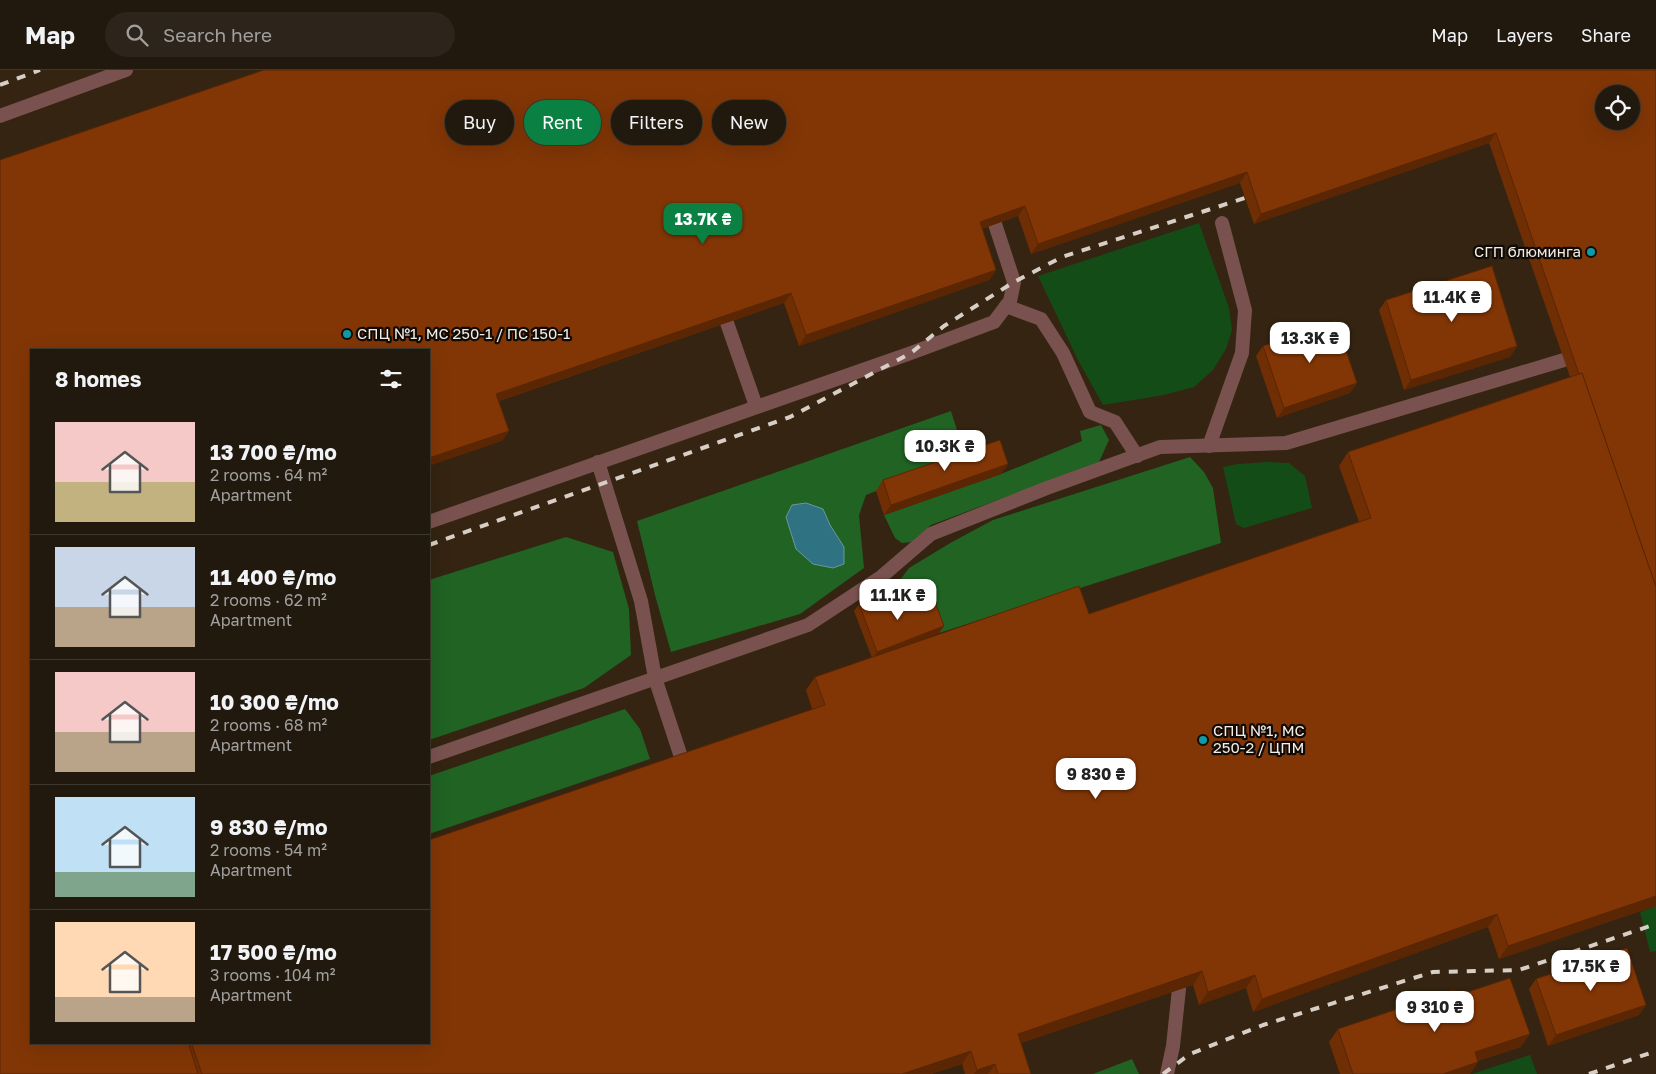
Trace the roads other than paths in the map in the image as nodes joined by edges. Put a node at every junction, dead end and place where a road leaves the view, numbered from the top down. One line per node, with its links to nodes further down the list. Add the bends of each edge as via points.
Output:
1 (126, 70): 2 (lane)
2 (0, 116)
3 (1222, 222): 9 (lane, via 1245,310 1242,353)
4 (995, 224): 5 (lane, via 1014,282)
5 (1006, 306): 8 (lane, via 994,322); 10 (lane, via 1040,319 1063,353 1090,412 1115,422)
6 (727, 323): 8 (lane)
7 (1564, 360): 9 (lane, via 1286,443)
8 (756, 406): 11 (lane)
9 (1209, 446): 10 (lane, via 1160,447)
10 (1137, 456): 13 (lane, via 931,534 880,577 808,625)
11 (598, 462): 12 (lane); 13 (lane, via 641,601)
12 (430, 522)
13 (655, 678): 14 (lane); 15 (lane)
14 (430, 757)
15 (683, 763)
16 (1179, 989): 17 (lane)
17 (1167, 1074)

